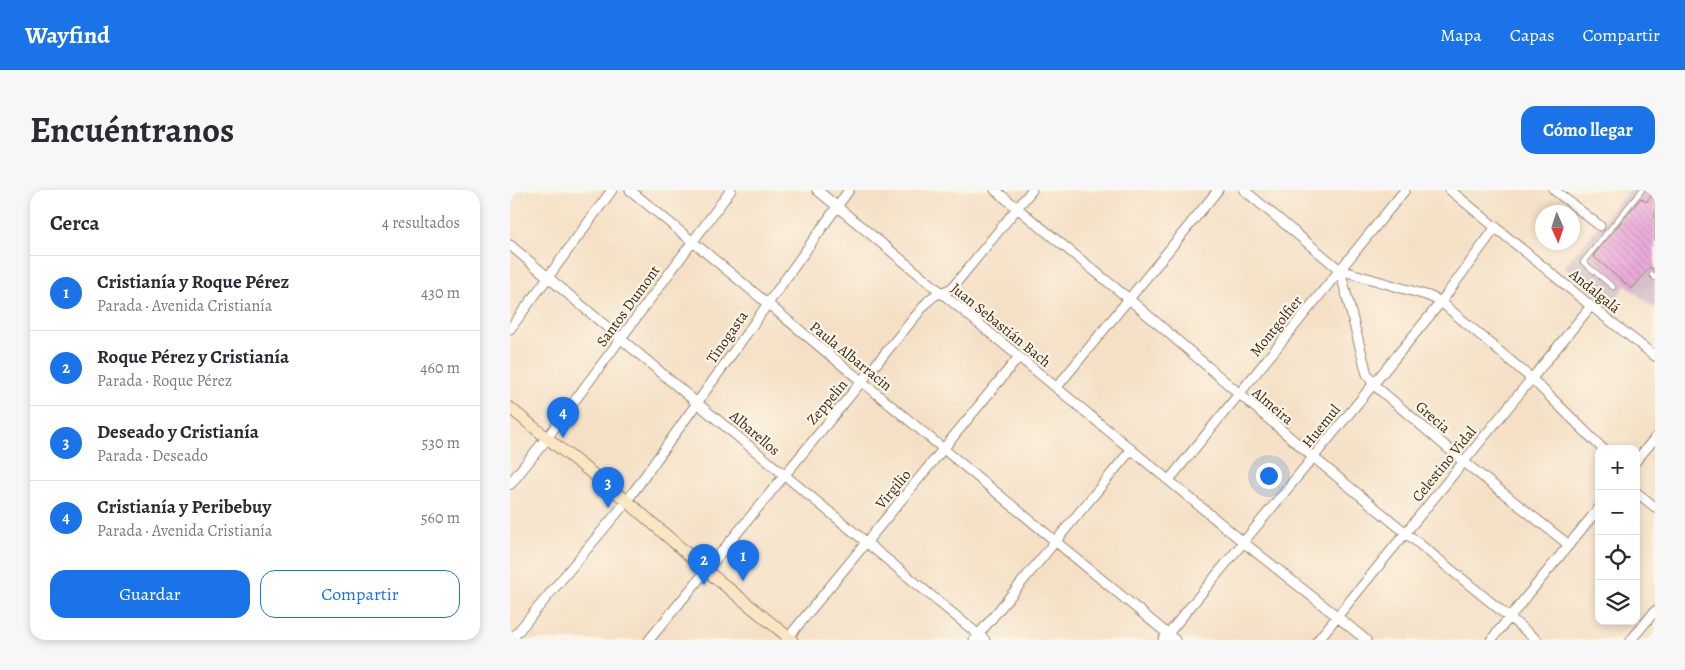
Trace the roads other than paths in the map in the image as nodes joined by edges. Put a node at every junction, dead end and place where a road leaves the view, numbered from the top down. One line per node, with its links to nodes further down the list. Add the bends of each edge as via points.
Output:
1 (612, 190): 21 (street)
2 (630, 190): 18 (street, Paula Albarracin)
3 (731, 190): 18 (street, Santos Dumont)
4 (817, 190): 14 (street, Juan Sebastián Bach)
5 (849, 190): 14 (street, Tinogasta)
6 (995, 190): 15 (street, Almeira)
7 (1032, 190): 15 (street, Zeppelin)
8 (1218, 190): 24 (street)
9 (1244, 190): 20 (street)
10 (1405, 190): 20 (street, Montgolfier)
11 (1450, 190): 17 (street, Andalgalá)
12 (1554, 190): 16 (street)
13 (1642, 190): 22 (lane, via 1583,262)
14 (837, 206): 23 (street, Juan Sebastián Bach); 26 (street, Tinogasta)
15 (1018, 208): 23 (street, Zeppelin, via 952,288); 24 (street, Almeira)
16 (1600, 226)
17 (1496, 227): 25 (street, Huemul); 27 (street, Andalgalá)
18 (692, 241): 26 (street, Paula Albarracin); 29 (street, Santos Dumont)
19 (510, 244): 21 (street, Albarellos)
20 (1340, 270): 25 (street); 34 (street, Grecia, via 1367,374); 36 (street, Montgolfier)
21 (549, 276): 28 (street); 29 (street, Albarellos)
22 (1614, 287)
23 (940, 293): 31 (street, Juan Sebastián Bach); 33 (street, Zeppelin, via 928,301)
24 (1128, 299): 35 (street); 36 (street, Almeira)
25 (1441, 302): 32 (street); 34 (street, Huemul)
26 (767, 304): 33 (street, Paula Albarracin); 37 (street, Tinogasta)
27 (1591, 306): 30 (street, Andalgalá); 32 (street, Celestino Vidal)
28 (510, 329)
29 (621, 339): 37 (street, Albarellos); 39 (street, Santos Dumont)
30 (1655, 356)
31 (1018, 358): 35 (street, Juan Sebastián Bach); 42 (street, Virgilio)
32 (1531, 378): 41 (street); 46 (street, Celestino Vidal)
33 (861, 382): 42 (street, Paula Albarracin); 47 (street, Zeppelin)
34 (1373, 384): 45 (street, Huemul); 46 (street, Grecia)
35 (1057, 387): 43 (street, Juan Sebastián Bach)
36 (1238, 394): 45 (street, Almeira); 48 (street, Montgolfier)
37 (697, 403): 47 (street, Albarellos); 51 (street, Tinogasta)
38 (510, 408): 39 (main road)
39 (547, 438): 49 (street); 51 (main road)
40 (1655, 438): 44 (street)
41 (1599, 445)
42 (944, 449): 55 (street, Virgilio); 56 (street, Paula Albarracin)
43 (1132, 450): 48 (street, Juan Sebastián Bach); 56 (street)
44 (1640, 456)
45 (1313, 457): 54 (street, Almeira); 57 (street, Huemul)
46 (1464, 462): 54 (street, Celestino Vidal); 58 (street, Grecia)
47 (784, 475): 55 (street, Albarellos); 59 (street, Zeppelin)
48 (1169, 480): 57 (street, Juan Sebastián Bach)
49 (510, 484)
50 (1640, 495): 52 (street)
51 (627, 501): 59 (main road); 66 (street, Tinogasta)
52 (1655, 507)
53 (1595, 513): 58 (street)
54 (1405, 533): 61 (street, Celestino Vidal); 62 (street, Almeira)
55 (867, 542): 63 (street, Albarellos); 65 (street, Virgilio)
56 (1055, 542): 63 (street); 64 (street, Paula Albarracin)
57 (1243, 542): 61 (street, Juan Sebastián Bach); 64 (street, Huemul)
58 (1569, 545): 62 (street)
59 (707, 571): 65 (main road); 67 (street, Zeppelin)
60 (1655, 611): 72 (street)
61 (1338, 617): 68 (street, Celestino Vidal); 69 (street, Juan Sebastián Bach)
62 (1509, 618): 70 (street); 71 (street, Almeira)
63 (979, 638)
64 (1169, 638)
65 (789, 639)
66 (511, 640)
67 (649, 640)
68 (1318, 640)
69 (1366, 640)
70 (1491, 640)
71 (1536, 640)
72 (1631, 640)

